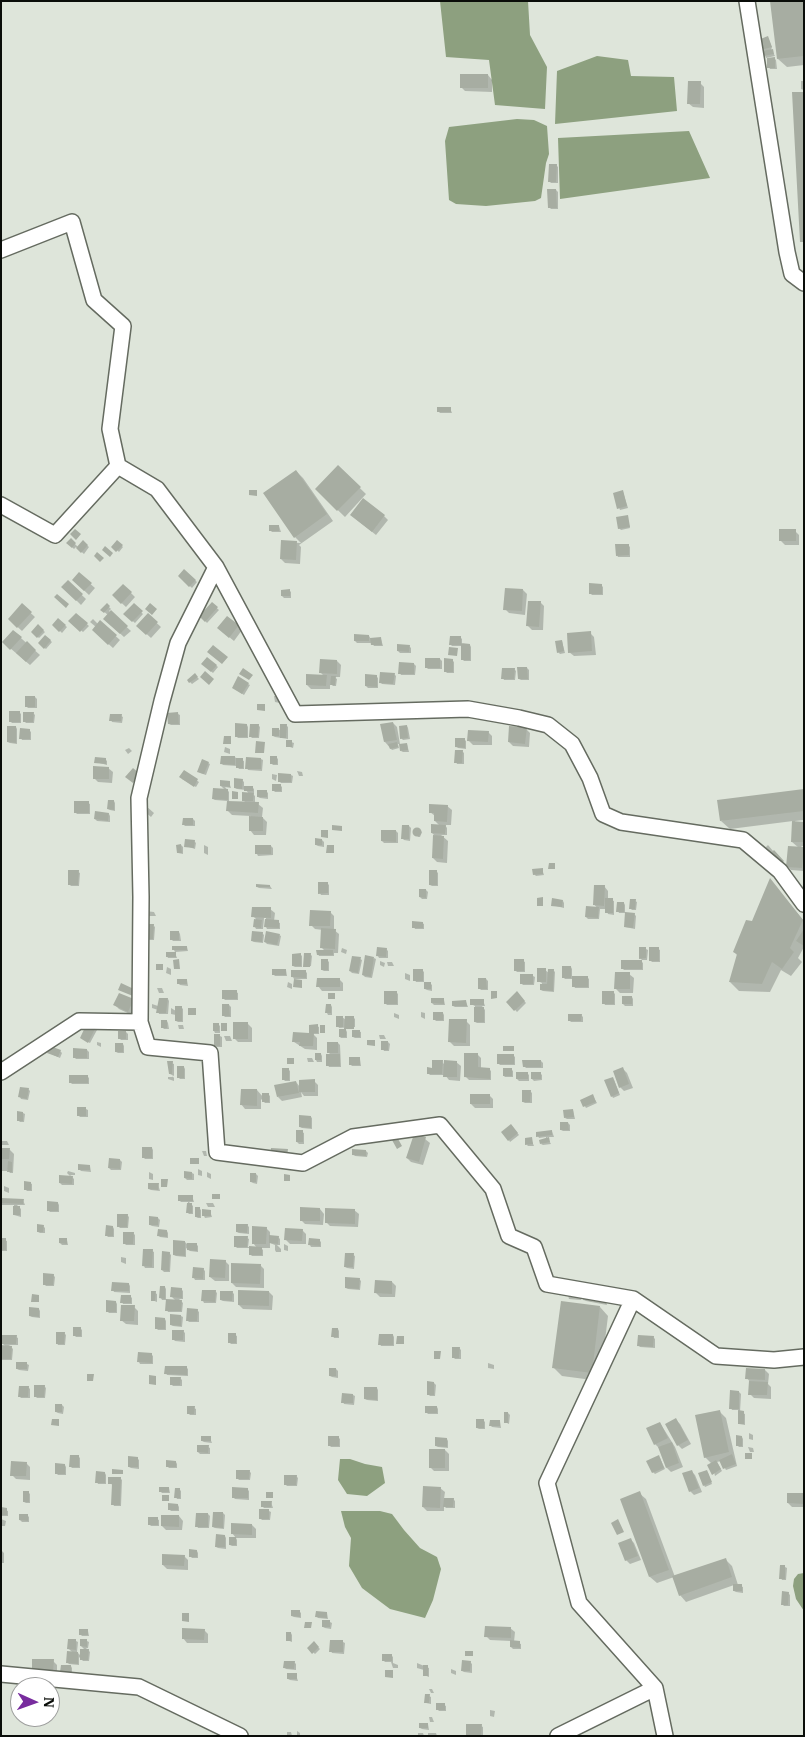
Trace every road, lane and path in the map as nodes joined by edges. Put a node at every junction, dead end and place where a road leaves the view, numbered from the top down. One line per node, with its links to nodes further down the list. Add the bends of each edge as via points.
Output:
1 (746, 1): 3 (street, via 787,252 792,274)
2 (1, 250): 4 (street, via 72,222 94,300 123,326 110,429)
3 (804, 283)
4 (118, 466): 5 (street, via 55,535); 6 (street, via 157,489)
5 (1, 505)
6 (216, 566): 7 (street, via 296,714 468,709 548,725 572,744 590,778 603,814 621,822 743,840 780,871); 8 (street, via 178,643 139,798)
7 (804, 904)
8 (140, 1022): 9 (street, via 79,1021); 10 (street, via 148,1047 210,1053 216,1152 303,1163 353,1137 440,1125 493,1189 509,1236 534,1247 547,1284)
9 (1, 1072)
10 (633, 1298): 11 (street, via 716,1356 774,1360); 13 (street, via 547,1483 579,1603)
11 (804, 1357)
12 (1, 1674): 14 (street, via 139,1687)
13 (655, 1688): 15 (street); 16 (street)
14 (240, 1736)
15 (558, 1736)
16 (665, 1736)

